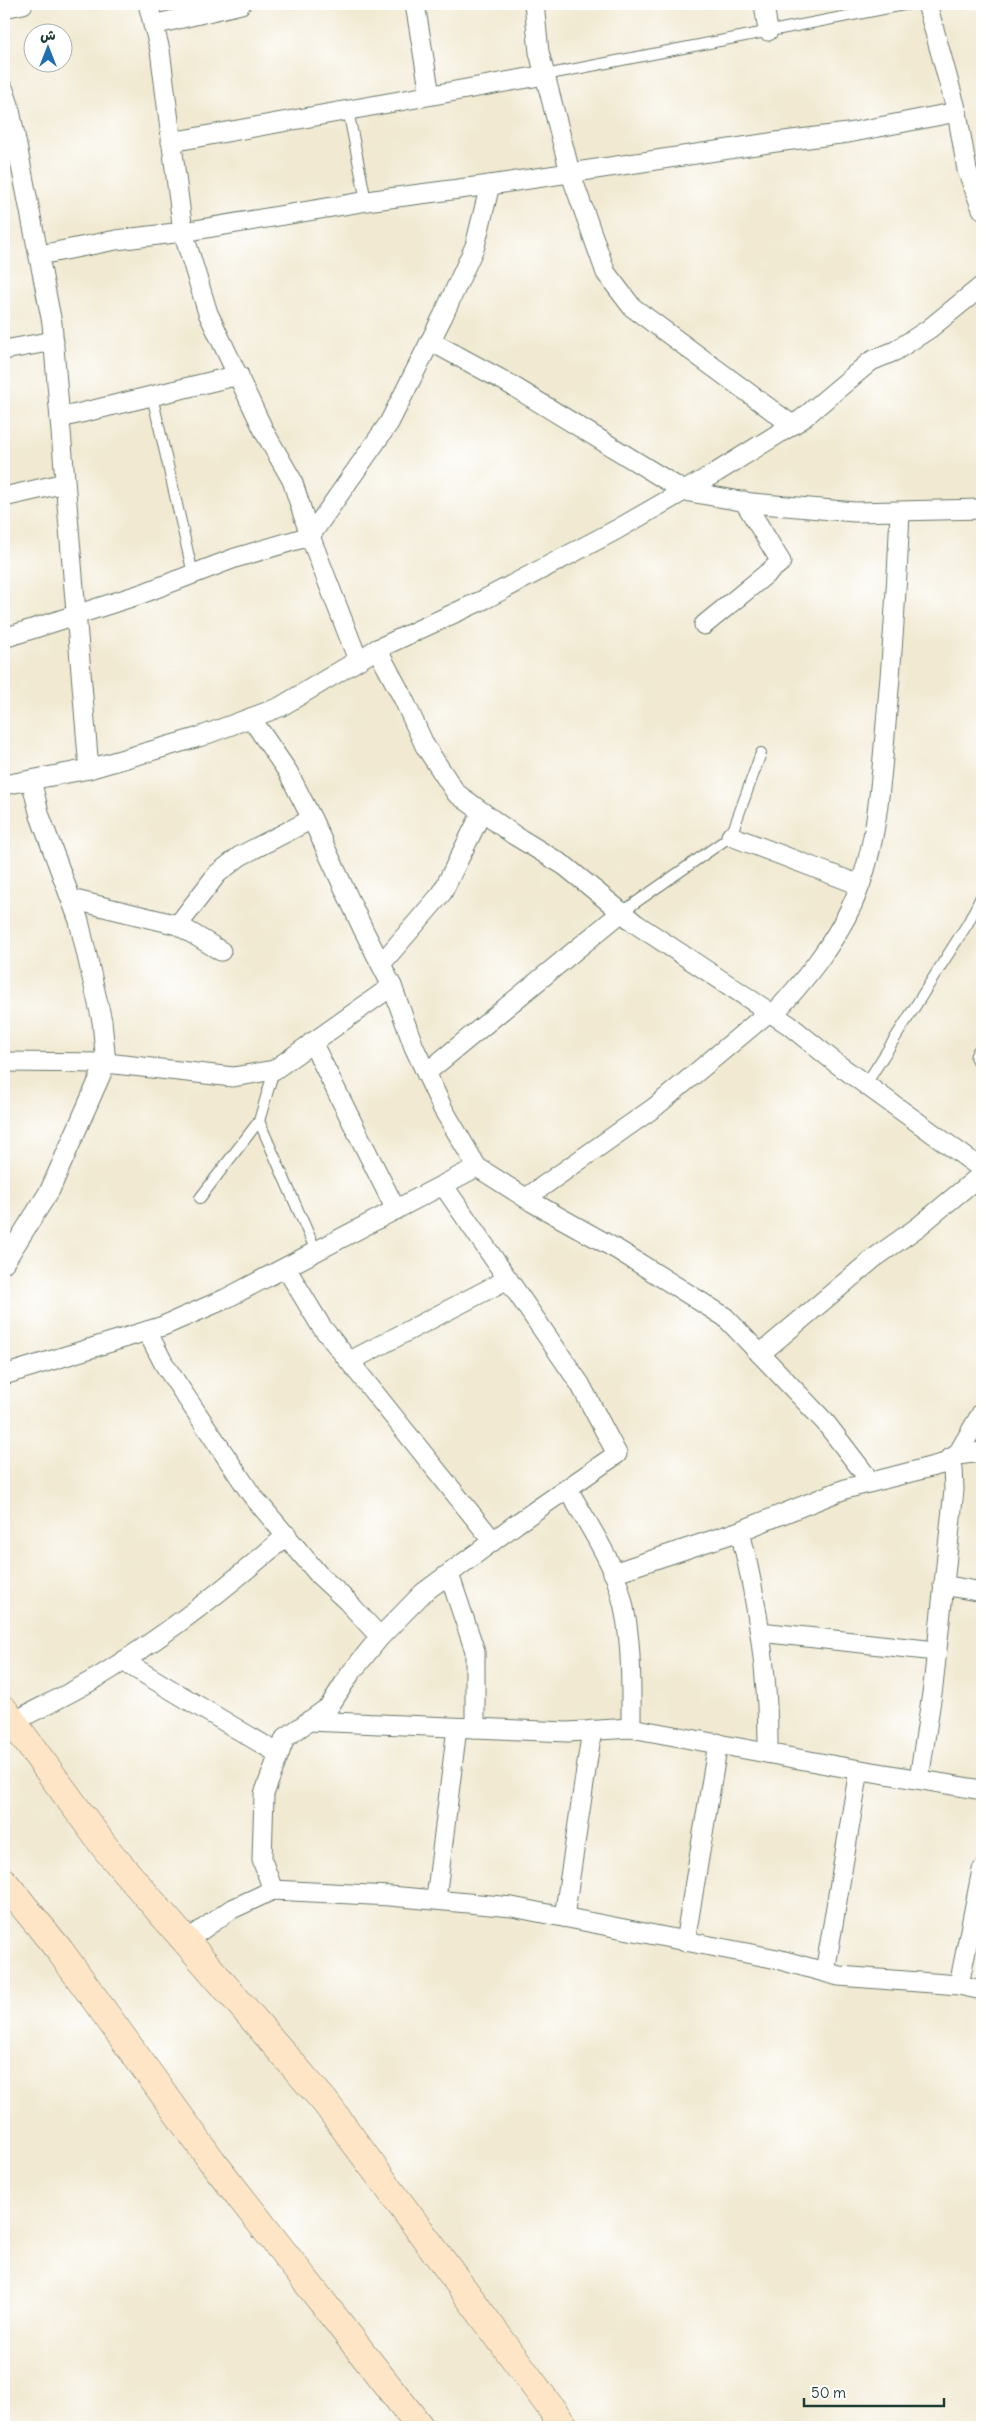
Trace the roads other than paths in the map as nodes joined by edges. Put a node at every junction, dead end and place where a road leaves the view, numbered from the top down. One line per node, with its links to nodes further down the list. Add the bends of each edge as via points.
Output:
1 (23, 4): 9 (street)
2 (148, 4): 10 (street)
3 (241, 4): 10 (street)
4 (415, 4): 14 (street)
5 (534, 4): 12 (street)
6 (764, 4): 11 (street)
7 (909, 4): 11 (lane)
8 (927, 4): 16 (street)
9 (4, 8)
10 (153, 25): 17 (street, via 160,50)
11 (768, 32): 12 (lane)
12 (545, 75): 14 (street); 18 (street)
13 (4, 90): 23 (street)
14 (430, 96): 15 (street)
15 (348, 110): 17 (street); 20 (lane)
16 (957, 112): 18 (street, via 848,133); 21 (street, via 967,170)
17 (171, 142): 22 (street)
18 (570, 172): 19 (street); 31 (street, via 606,273 632,307)
19 (490, 185): 20 (street); 26 (street, via 474,246)
20 (366, 201): 22 (street)
21 (982, 209)
22 (183, 232): 23 (street, via 116,240); 28 (street, via 208,313)
23 (40, 255): 25 (street)
24 (982, 286): 31 (street, via 928,329 895,351 871,361)
25 (54, 341): 27 (street); 30 (street)
26 (430, 341): 33 (street, via 553,410); 38 (street, via 389,423)
27 (4, 350)
28 (239, 375): 29 (street); 38 (street, via 265,433 292,480)
29 (152, 396): 30 (street); 39 (lane)
30 (60, 418): 32 (street)
31 (792, 425): 33 (street)
32 (65, 483): 34 (street); 40 (street)
33 (684, 491): 35 (street); 43 (street, via 485,599)
34 (4, 498)
35 (744, 501): 37 (street, via 855,512); 41 (street, via 781,562)
36 (982, 509): 37 (street)
37 (900, 512): 53 (street, via 897,588 878,804)
38 (310, 536): 39 (street); 44 (street)
39 (193, 574): 40 (street)
40 (75, 615): 42 (street); 47 (street)
41 (704, 625)
42 (4, 638)
43 (377, 649): 44 (street); 50 (street, via 424,746 456,793)
44 (358, 660): 45 (street, via 280,706)
45 (252, 718): 47 (street, via 199,738); 51 (street, via 288,772)
46 (761, 753): 52 (lane)
47 (89, 769): 48 (street)
48 (31, 780): 49 (street); 55 (street, via 40,816)
49 (4, 785)
50 (482, 812): 56 (street, via 565,866); 59 (street, via 442,893)
51 (312, 819): 57 (street, via 240,856 217,874); 59 (street)
52 (731, 836): 53 (street); 56 (lane)
53 (860, 885): 61 (street, via 825,952)
54 (982, 895): 67 (lane, via 968,923)
55 (71, 899): 57 (street); 64 (street, via 102,1021)
56 (622, 912): 61 (street); 66 (street)
57 (178, 926): 58 (street)
58 (220, 951)
59 (380, 964): 60 (street)
60 (392, 986): 62 (street); 66 (street)
61 (771, 1014): 67 (street); 74 (street, via 662,1101)
62 (312, 1042): 65 (street); 75 (street)
63 (4, 1062): 64 (street)
64 (106, 1063): 65 (street, via 233,1077); 77 (street, via 50,1190)
65 (274, 1070): 68 (lane)
66 (426, 1073): 69 (street)
67 (866, 1084): 70 (street)
68 (259, 1121): 73 (lane); 76 (lane)
69 (477, 1167): 72 (street); 74 (street)
70 (982, 1169)
71 (982, 1174): 81 (street)
72 (443, 1185): 75 (street); 79 (street)
73 (200, 1198)
74 (526, 1198): 81 (street, via 618,1250 725,1317)
75 (396, 1210): 76 (street)
76 (316, 1251): 78 (street)
77 (4, 1263)
78 (286, 1268): 80 (street, via 225,1299); 82 (street, via 322,1326)
79 (508, 1279): 82 (street); 88 (street, via 580,1384 617,1454)
80 (147, 1331): 83 (street); 90 (street, via 164,1364 218,1446 251,1494)
81 (760, 1354): 87 (street, via 825,1422)
82 (350, 1362): 91 (street)
83 (4, 1375)
84 (982, 1412): 86 (street)
85 (982, 1452): 86 (street)
86 (949, 1460): 87 (street); 94 (street, via 954,1478)
87 (871, 1482): 89 (street, via 845,1489)
88 (568, 1489): 91 (street); 92 (street)
89 (740, 1531): 92 (street); 96 (street)
90 (287, 1535): 97 (street, via 319,1575); 99 (street, via 224,1590)
91 (493, 1541): 93 (street)
92 (614, 1573): 103 (street, via 630,1641)
93 (449, 1574): 97 (street, via 423,1593); 102 (street, via 474,1651)
94 (943, 1585): 95 (street); 98 (street)
95 (982, 1592)
96 (760, 1632): 98 (street); 106 (street)
97 (380, 1637): 101 (street, via 329,1707)
98 (936, 1651): 109 (street, via 934,1687)
99 (123, 1661): 100 (street); 107 (street)
100 (9, 1716): 116 (main road, via 107,1850)
101 (308, 1721): 102 (street); 107 (street, via 285,1738)
102 (466, 1728): 104 (street); 114 (street)
103 (631, 1728): 104 (street); 105 (street)
104 (592, 1730): 115 (street)
105 (718, 1743): 106 (street); 117 (street)
106 (768, 1753): 108 (street)
107 (279, 1754): 113 (street, via 264,1794 262,1860)
108 (859, 1770): 109 (street); 118 (street)
109 (919, 1779): 110 (street)
110 (982, 1790)
111 (982, 1870): 119 (street)
112 (4, 1882): 121 (main road, via 60,1951 212,2160)
113 (274, 1890): 114 (street); 116 (street, via 230,1910)
114 (436, 1899): 115 (street, via 512,1907)
115 (564, 1918): 117 (street)
116 (186, 1941): 122 (main road, via 325,2102)
117 (685, 1942): 118 (street, via 778,1959)
118 (825, 1972): 119 (street, via 839,1976)
119 (960, 1985): 120 (street)
120 (982, 1990)
121 (420, 2427)
122 (564, 2427)

